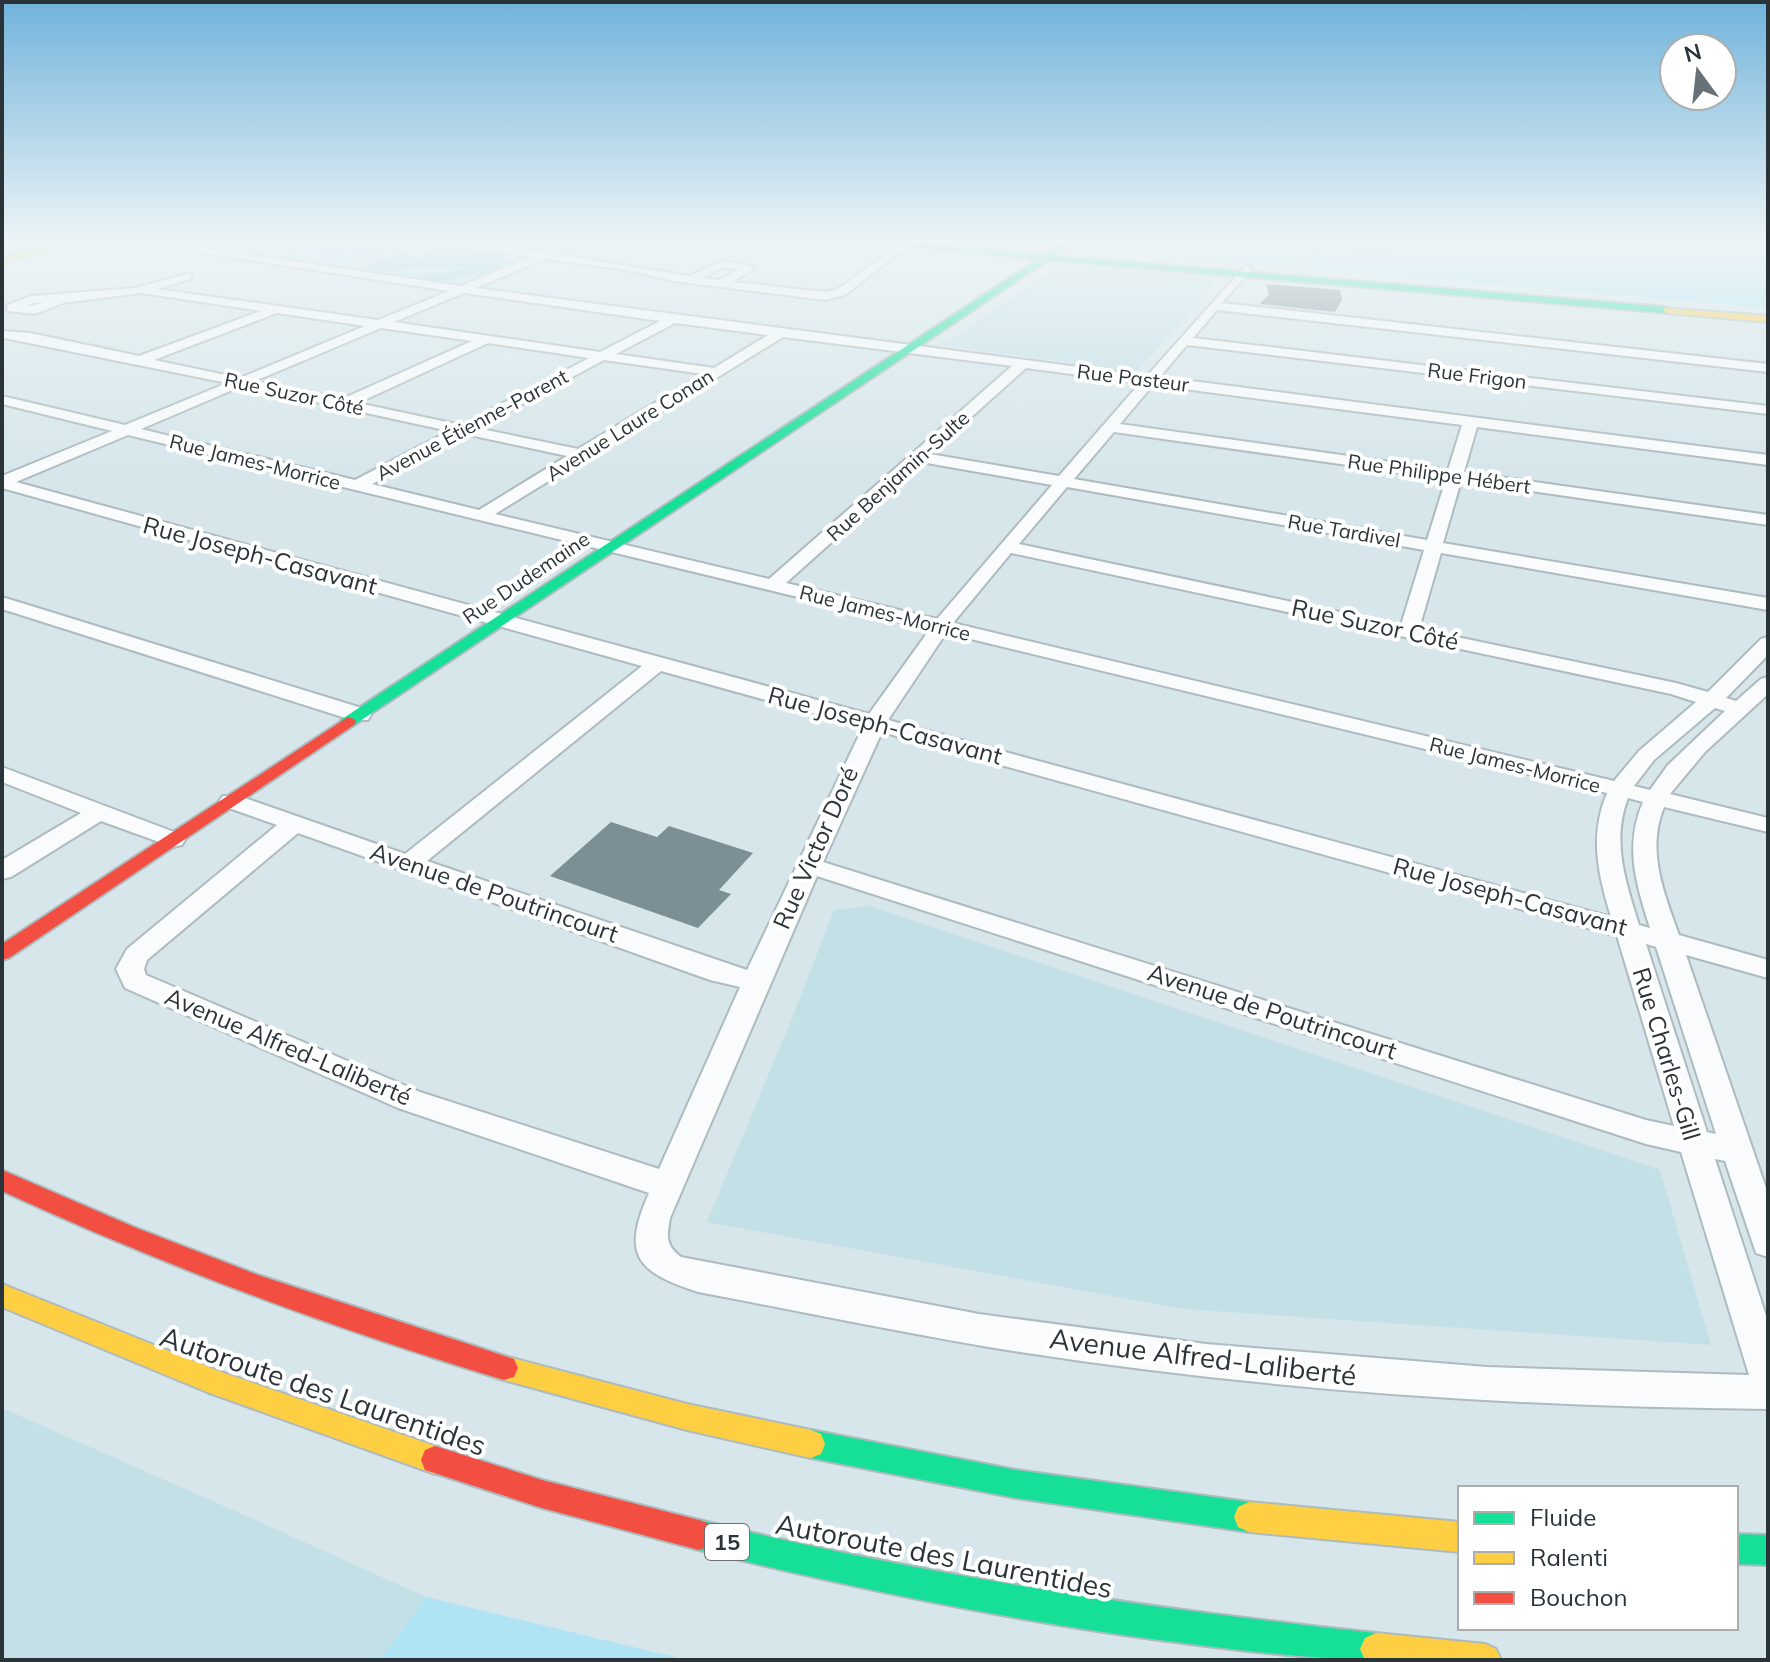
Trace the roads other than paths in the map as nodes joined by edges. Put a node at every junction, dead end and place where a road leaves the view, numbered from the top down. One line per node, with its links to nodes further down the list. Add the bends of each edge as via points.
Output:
1 (20, 317): 14 (street)
2 (257, 317): 19 (street)
3 (320, 317): 12 (street)
4 (400, 317): 12 (street)
5 (654, 317): 10 (street, Rue Pasteur)
6 (959, 317): 17 (main road, Rue Dudemaine)
7 (1205, 317): 16 (street, Rue Victor Doré)
8 (1308, 317): 21 (street)
9 (1741, 317): 11 (main road)
10 (672, 319): 13 (street, Rue Pasteur); 18 (street, Avenue Étienne-Parent)
11 (1768, 319)
12 (380, 325): 15 (street); 24 (street)
13 (780, 333): 17 (street, Rue Pasteur); 22 (street, Avenue Laure Conan)
14 (3, 335): 19 (street, Rue Suzor Côté)
15 (485, 340): 18 (street); 26 (street)
16 (1185, 341): 23 (street, Rue Victor Doré); 27 (street, Rue Frigon)
17 (910, 349): 20 (street, Rue Pasteur); 43 (main road, Rue Dudemaine)
18 (602, 356): 22 (street); 30 (street, Avenue Étienne-Parent)
19 (140, 361): 24 (street, Rue Suzor Côté)
20 (1023, 364): 23 (street, Rue Pasteur); 33 (street, Rue Benjamin-Sulte)
21 (1768, 368)
22 (716, 372): 32 (street, Avenue Laure Conan)
23 (1152, 381): 28 (street, Rue Pasteur); 29 (street, Rue Victor Doré)
24 (244, 383): 26 (street, Rue Suzor Côté); 31 (street)
25 (2, 400): 31 (street, Rue James-Morrice)
26 (344, 404): 30 (street, Rue Suzor Côté)
27 (1768, 410)
28 (1471, 421): 34 (street, Rue Pasteur); 35 (street)
29 (1110, 427): 35 (street, Rue Philippe Hébert); 37 (street, Rue Victor Doré)
30 (464, 430): 32 (street, Rue Suzor Côté); 38 (street, Avenue Étienne-Parent)
31 (129, 431): 36 (street); 38 (street, Rue James-Morrice)
32 (583, 455): 39 (street, Avenue Laure Conan)
33 (919, 457): 37 (street, Rue Tardivel); 44 (street, Rue Benjamin-Sulte)
34 (1768, 460)
35 (1456, 476): 40 (street, Rue Philippe Hébert); 42 (street)
36 (2, 482): 47 (street, Rue Joseph-Casavant)
37 (1064, 482): 41 (street, Rue Victor Doré); 42 (street, Rue Tardivel)
38 (356, 486): 39 (street, Rue James-Morrice)
39 (480, 516): 43 (street, Rue James-Morrice)
40 (1768, 520)
41 (1007, 547): 48 (street, Rue Victor Doré); 49 (street, Rue Suzor Côté)
42 (1434, 547): 46 (street, Rue Tardivel); 49 (street)
43 (612, 548): 44 (street, Rue James-Morrice); 47 (main road, Rue Dudemaine)
44 (772, 586): 48 (street, Rue James-Morrice)
45 (2, 603): 55 (street)
46 (1768, 604)
47 (500, 622): 51 (street, Rue Joseph-Casavant); 55 (main road, Rue Dudemaine)
48 (941, 627): 56 (street, Rue Victor Doré); 58 (street, Rue James-Morrice)
49 (1408, 632): 53 (street, Rue Suzor Côté)
50 (1768, 643): 53 (street, Rue Charles-Gill)
51 (657, 664): 56 (street, Rue Joseph-Casavant); 65 (street)
52 (1768, 683): 54 (street, Rue Charles-Gill)
53 (1712, 699): 54 (street, Rue Suzor Côté); 58 (street, Rue Charles-Gill, via 1640,759)
54 (1742, 710): 59 (street, Rue Charles-Gill, via 1674,771)
55 (360, 715): 60 (main road, Rue Dudemaine)
56 (874, 723): 66 (street, Rue Victor Doré); 68 (street, Rue Joseph-Casavant)
57 (2, 774): 61 (street)
58 (1620, 791): 59 (street, Rue James-Morrice); 68 (street, Rue Charles-Gill, via 1608,844)
59 (1655, 799): 63 (street, Rue James-Morrice); 69 (street, Rue Charles-Gill, via 1643,831 1642,860)
60 (231, 801): 62 (street, Avenue de Poutrincourt); 64 (main road, Rue Dudemaine)
61 (99, 812): 64 (street); 67 (street)
62 (295, 823): 65 (street, Avenue de Poutrincourt); 76 (street, Avenue Alfred-Laliberté, via 141,950 130,964 135,981 409,1100)
63 (1768, 825)
64 (173, 840): 70 (main road, Rue Dudemaine)
65 (409, 863): 72 (street, Avenue de Poutrincourt)
66 (809, 866): 72 (street, Rue Victor Doré); 73 (street, Avenue de Poutrincourt)
67 (2, 871)
68 (1627, 929): 69 (street, Rue Joseph-Casavant); 73 (street, Rue Charles-Gill)
69 (1667, 941): 71 (street, Rue Joseph-Casavant); 74 (street, Rue Charles-Gill)
70 (2, 953)
71 (1768, 969)
72 (757, 982): 76 (street, Rue Victor Doré)
73 (1694, 1144): 74 (street, Avenue de Poutrincourt); 80 (street, Rue Charles-Gill)
74 (1737, 1151): 77 (street, Rue Charles-Gill)
75 (2, 1180): 82 (main road, via 169,1255 309,1307 464,1358 713,1424 931,1469 1095,1495)
76 (667, 1184): 78 (street, Rue Victor Doré, via 652,1225)
77 (1768, 1243)
78 (653, 1251): 81 (street, Avenue Alfred-Laliberté, via 663,1264 698,1277 940,1323 1130,1351 1507,1386)
79 (2, 1295): 85 (main road, Autoroute des Laurentides / 15, via 282,1412 494,1480 669,1528 1029,1604 1272,1639)
80 (1768, 1378)
81 (1768, 1392)
82 (1458, 1537)
83 (1738, 1549): 84 (main road)
84 (1768, 1550)
85 (1485, 1660)

